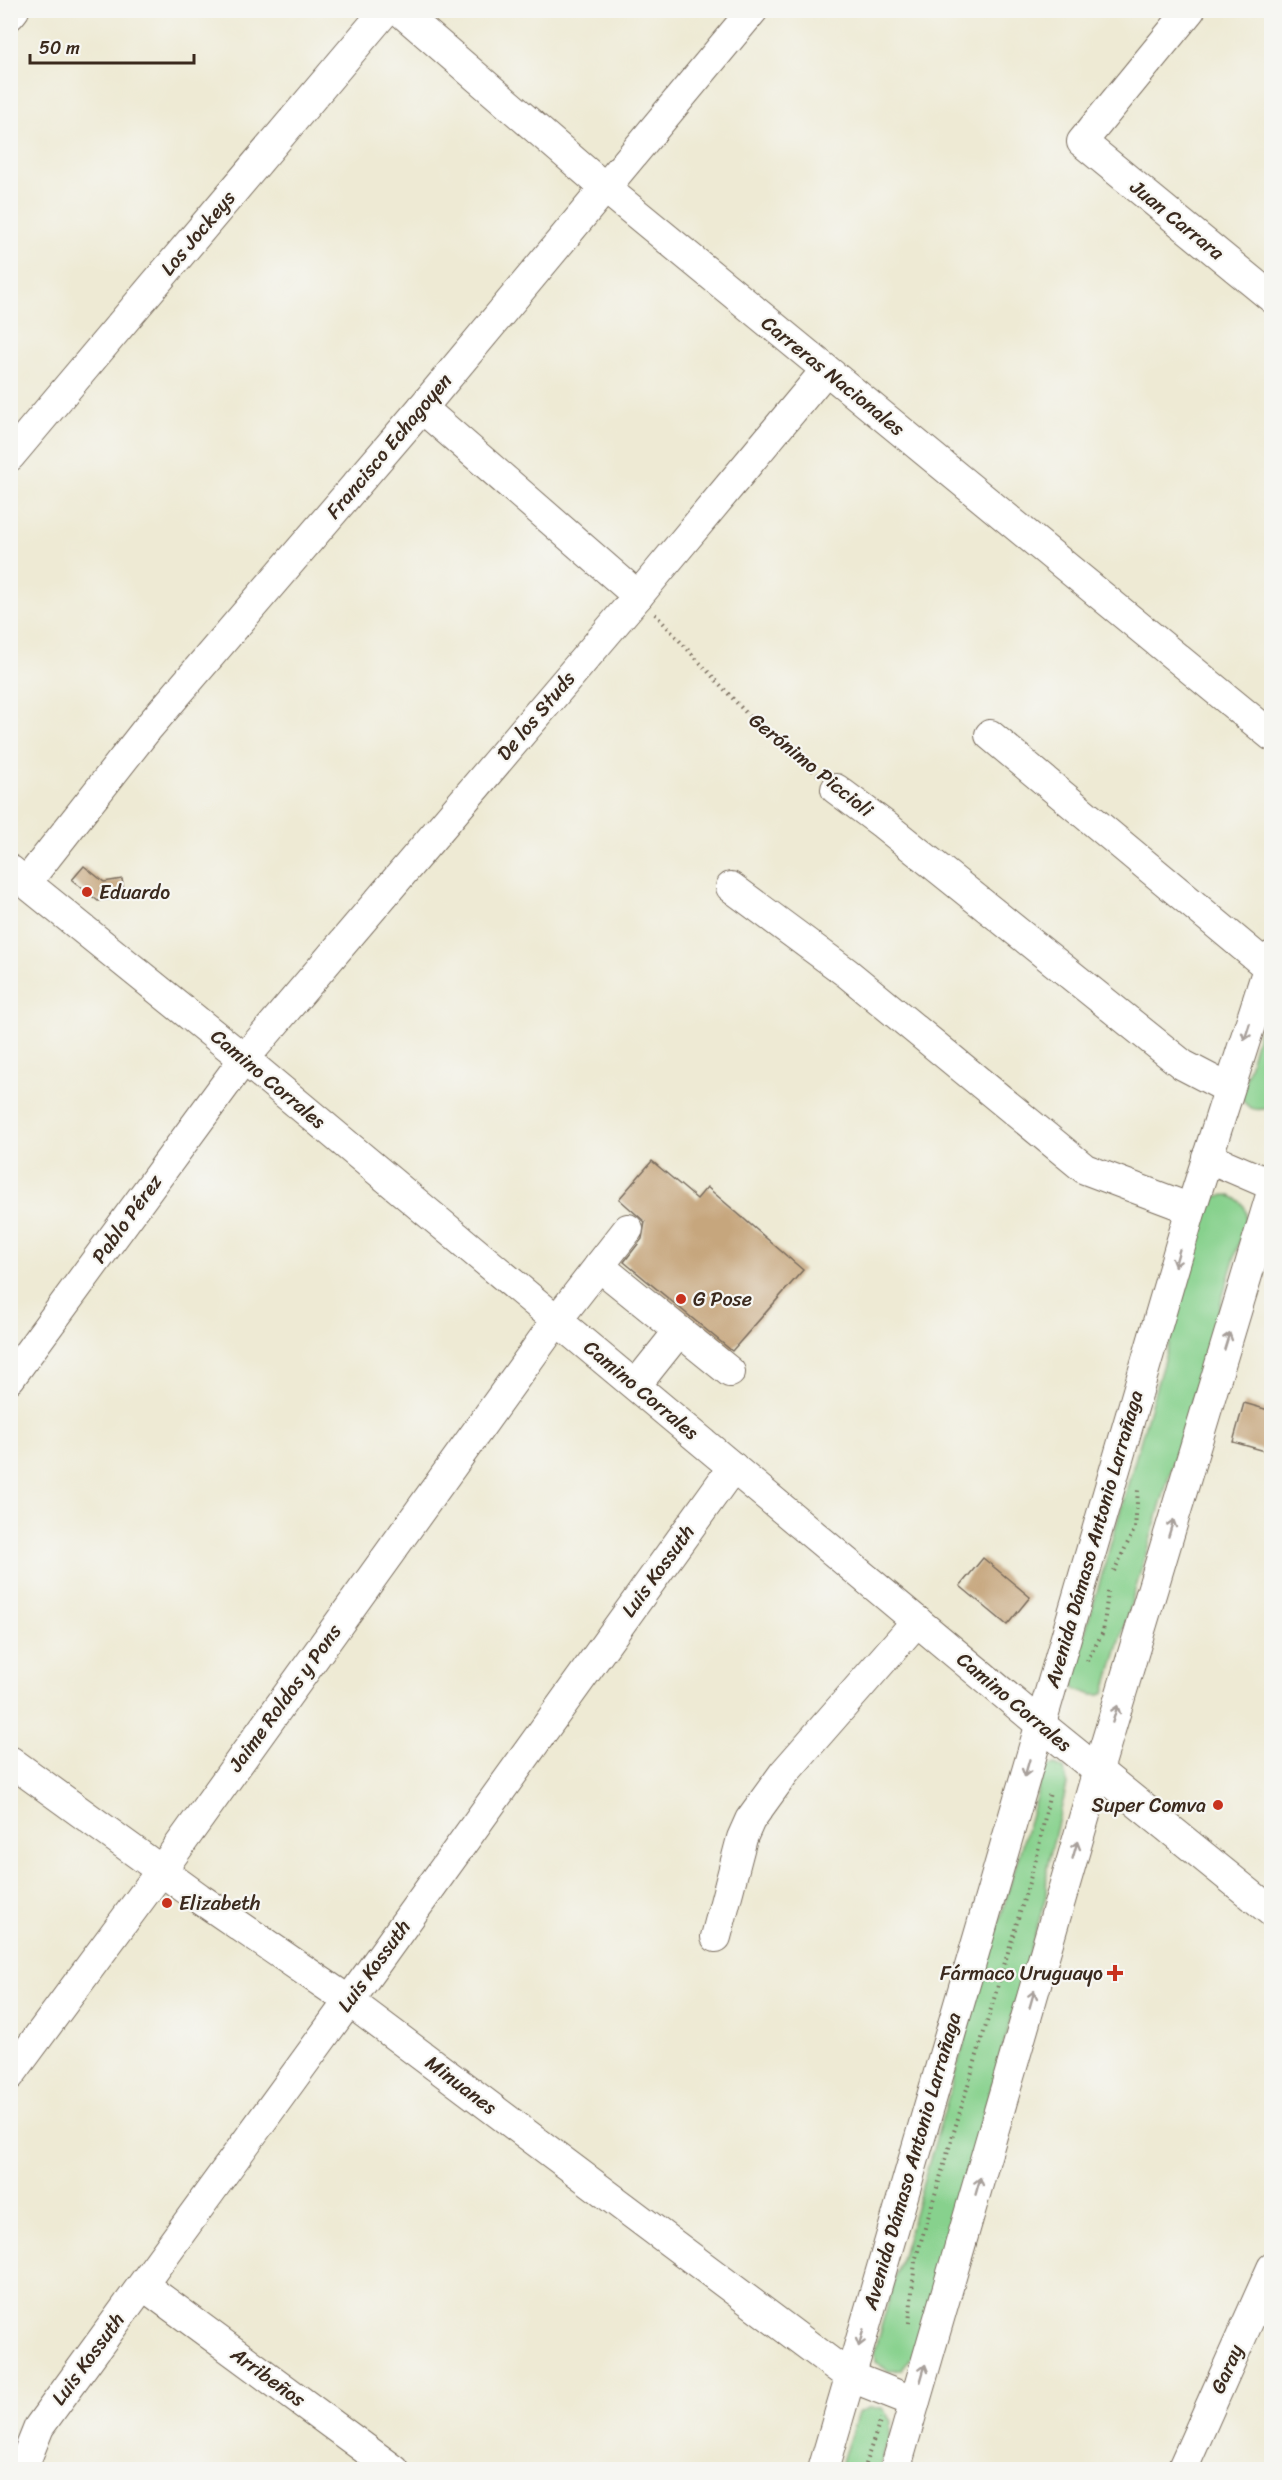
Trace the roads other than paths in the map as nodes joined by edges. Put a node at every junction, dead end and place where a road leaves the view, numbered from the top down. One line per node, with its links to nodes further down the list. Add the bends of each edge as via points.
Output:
1 (14, 10): 6 (street)
2 (386, 10): 11 (street, Los Jockeys)
3 (399, 10): 7 (street, Carreras Nacionales)
4 (753, 10): 7 (street, Francisco Echagoyen)
5 (1190, 10): 8 (street, Juan Carrara, via 1082,142)
6 (10, 15)
7 (604, 187): 9 (street, Carreras Nacionales); 10 (street, Francisco Echagoyen)
8 (1272, 298)
9 (826, 370): 12 (street, De los Studs); 14 (street, Carreras Nacionales)
10 (422, 408): 12 (street); 16 (street, Francisco Echagoyen)
11 (10, 456)
12 (638, 596): 19 (street, De los Studs)
13 (990, 735): 18 (street)
14 (1272, 736)
15 (836, 789): 20 (street, Gerónimo Piccioli, via 1183,1065)
16 (18, 876): 19 (street, Camino Corrales)
17 (731, 887): 24 (street, via 847,973 1085,1169)
18 (1270, 962): 20 (street, Avenida Dámaso Antonio Larrañaga, one-way to 20)
19 (244, 1059): 27 (street, Camino Corrales); 30 (street, Pablo Pérez)
20 (1229, 1089): 21 (street, Avenida Dámaso Antonio Larrañaga)
21 (1207, 1157): 22 (street); 24 (street, Avenida Dámaso Antonio Larrañaga)
22 (1272, 1185)
23 (1272, 1192): 36 (street, one-way to 23)
24 (1191, 1209): 34 (street, Avenida Dámaso Antonio Larrañaga, one-way to 34)
25 (628, 1229): 26 (street, Jaime Roldos y Pons)
26 (599, 1266): 27 (street, Jaime Roldos y Pons); 28 (street)
27 (557, 1320): 31 (street, Camino Corrales); 37 (street, Jaime Roldos y Pons)
28 (679, 1331): 29 (street); 31 (street)
29 (730, 1372)
30 (10, 1378)
31 (636, 1385): 32 (street, Camino Corrales)
32 (733, 1467): 33 (street, Camino Corrales); 40 (street, Luis Kossuth)
33 (916, 1620): 34 (street, Camino Corrales); 39 (street, via 784,1773 750,1820)
34 (1040, 1724): 36 (street, Camino Corrales); 44 (street, Avenida Dámaso Antonio Larrañaga, one-way to 44)
35 (10, 1761): 37 (street, Minuanes)
36 (1098, 1770): 38 (street, Camino Corrales); 45 (street, one-way to 36)
37 (161, 1870): 40 (street, Minuanes); 41 (street, Jaime Roldos y Pons)
38 (1272, 1912)
39 (716, 1937)
40 (349, 2001): 43 (street, Luis Kossuth); 44 (street, Minuanes)
41 (10, 2075)
42 (1272, 2268): 50 (street, Garay)
43 (143, 2285): 46 (street, Luis Kossuth, via 39,2427); 47 (street, Arribeños)
44 (849, 2376): 45 (street, Minuanes); 48 (street, Avenida Dámaso Antonio Larrañaga)
45 (915, 2402): 49 (street)
46 (25, 2469)
47 (394, 2469)
48 (823, 2469)
49 (895, 2469)
50 (1182, 2469)

